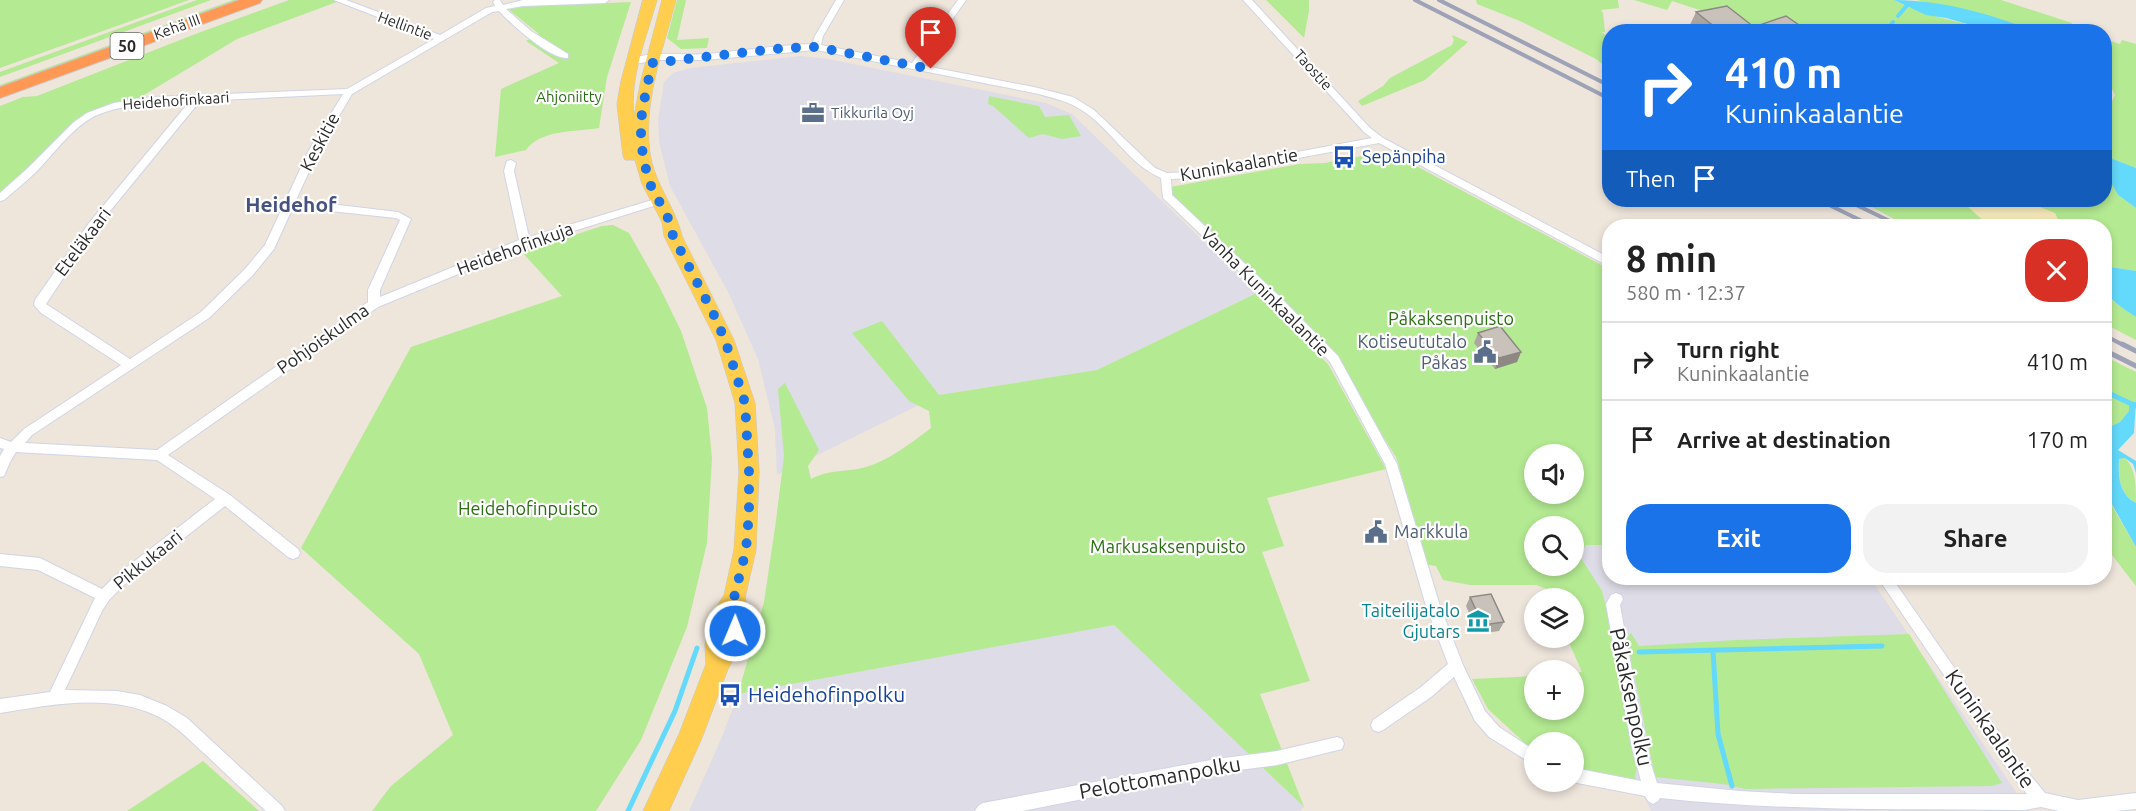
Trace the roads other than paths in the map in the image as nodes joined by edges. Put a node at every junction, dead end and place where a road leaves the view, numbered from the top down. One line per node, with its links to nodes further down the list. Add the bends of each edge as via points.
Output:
1 (223, 0): 17 (highway, Kehä III / 50)
2 (254, 0): 19 (highway, Kehä III / 50)
3 (338, 0): 11 (street, Hellintie)
4 (605, 0): 10 (street, Keskitie)
5 (650, 0): 15 (main road)
6 (669, 0): 14 (main road)
7 (840, 0): 12 (street)
8 (962, 0): 16 (street)
9 (1247, 0): 21 (street, Taostie)
10 (497, 3): 11 (street, Keskitie); 13 (street, via 510,18)
11 (440, 38): 18 (street, Keskitie)
12 (816, 47): 14 (street, Kuninkaalantie); 16 (street, Kuninkaalantie)
13 (565, 56)
14 (653, 60): 15 (street, Kuninkaalantie); 26 (main road, via 641,133)
15 (633, 61): 26 (main road, via 627,81 626,120 632,167)
16 (915, 66): 23 (street, Kuninkaalantie, via 1070,99 1091,112 1151,170)
17 (0, 81)
18 (350, 92): 20 (street, Heidehofinkaari); 25 (street, Keskitie, via 313,152)
19 (0, 93)
20 (197, 98): 24 (street, Heidehofinkaari, via 135,101 90,116 76,124); 30 (street, Eteläkaari, via 93,225 41,300 45,310)
21 (1380, 140): 23 (street, Kuninkaalantie); 28 (street)
22 (511, 163): 27 (street, via 509,171)
23 (1166, 176): 40 (street, Vanha Kuninkaalantie, via 1167,196 1334,359 1391,464 1433,606)
24 (0, 198)
25 (289, 203): 29 (street, Pohjoiskulma, via 406,219 374,290); 30 (street, Keskitie, via 270,246 232,290 205,315)
26 (653, 203): 27 (street, Heidehofinkuja); 52 (main road, via 670,222 673,236 725,340 745,403 749,472 746,550 734,598 738,615 735,631)
27 (525, 242): 29 (street, Heidehofinkuja)
28 (1602, 259)
29 (374, 304): 32 (street, Pohjoiskulma)
30 (129, 364): 31 (street, Keskitie)
31 (6, 445): 32 (street); 33 (street)
32 (159, 455): 34 (street)
33 (0, 472)
34 (225, 499): 35 (street); 38 (street, Pikkukaari)
35 (293, 553)
36 (0, 560): 38 (street, via 40,564)
37 (1890, 585): 48 (street, Kuninkaalantie, via 2016,769)
38 (104, 596): 41 (street, Pikkukaari)
39 (1616, 599): 47 (street, Påkaksenpolku, via 1613,604 1639,748)
40 (1456, 666): 43 (street); 45 (street, Vanha Kuninkaalantie, via 1480,716 1494,732)
41 (55, 697): 42 (street); 51 (street, via 125,698 165,710)
42 (0, 706)
43 (1378, 725)
44 (1337, 744): 53 (street, Pelottomanpolku, via 1290,756 1216,766)
45 (1524, 752)
46 (1584, 779): 47 (street, via 1608,788)
47 (1653, 796): 50 (street)
48 (2041, 799): 49 (street, Kuninkaalantie, via 2078,808); 50 (street)
49 (2136, 801)
50 (1717, 808)
51 (277, 811)
52 (656, 811)
53 (983, 811)

